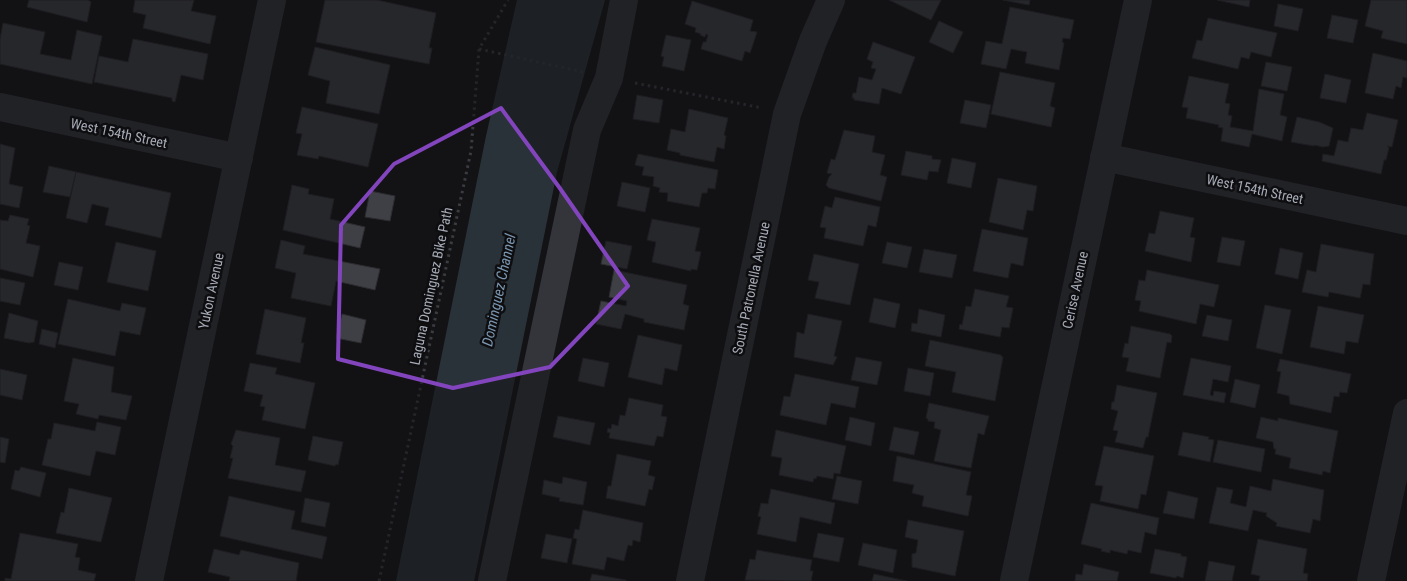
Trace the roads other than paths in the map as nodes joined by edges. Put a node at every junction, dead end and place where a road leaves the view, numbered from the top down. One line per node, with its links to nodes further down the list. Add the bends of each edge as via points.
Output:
1 (272, 0): 7 (street, Yukon Avenue)
2 (624, 0): 11 (street, via 607,77 587,130)
3 (831, 0): 12 (street, South Patronella Avenue, via 787,114)
4 (1138, 0): 6 (street, Cerise Avenue)
5 (0, 107): 7 (street, West 154th Street)
6 (1104, 157): 8 (street, West 154th Street); 13 (street, Cerise Avenue)
7 (238, 158): 10 (street, Yukon Avenue)
8 (1407, 221)
9 (1407, 414): 14 (street)
10 (149, 581)
11 (492, 581)
12 (690, 581)
13 (1014, 581)
14 (1371, 581)

